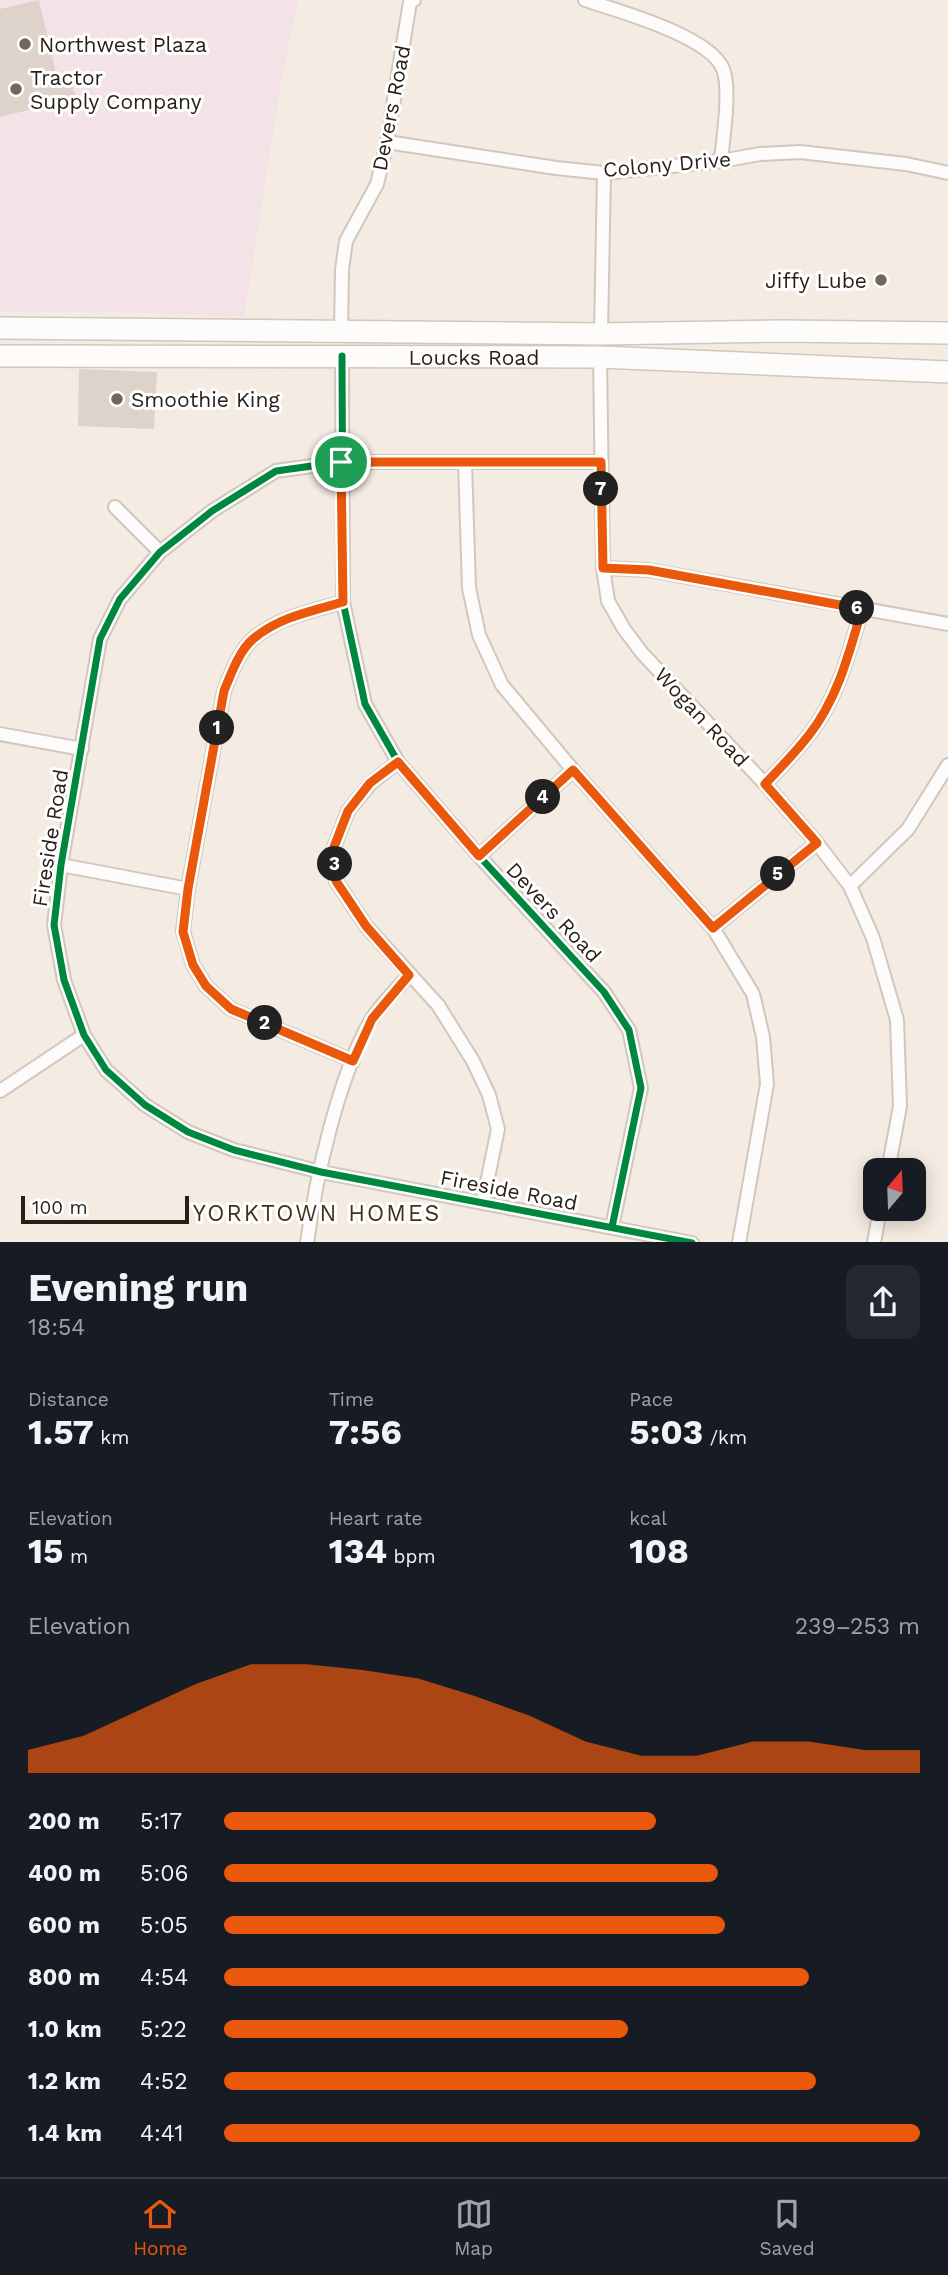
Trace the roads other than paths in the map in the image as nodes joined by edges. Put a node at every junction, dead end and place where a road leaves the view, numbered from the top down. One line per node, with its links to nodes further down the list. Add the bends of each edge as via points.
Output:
1 (585, 0): 4 (street, via 691,38 718,60 727,87)
2 (412, 1): 3 (street, Devers Road)
3 (387, 142): 5 (street, Colony Drive); 8 (street, Devers Road, via 377,184 346,241)
4 (722, 161): 5 (street, Colony Drive); 6 (street, Colony Drive, via 800,152)
5 (604, 173): 10 (street)
6 (948, 173)
7 (0, 328): 8 (highway, Loucks Road)
8 (341, 332): 10 (highway, Loucks Road)
9 (948, 333): 10 (highway, Loucks Road)
10 (601, 334)
11 (0, 356): 12 (highway, Loucks Road)
12 (342, 356): 13 (highway, Loucks Road); 15 (street, Devers Road)
13 (600, 358): 14 (highway, Loucks Road); 17 (street, Wogan Road)
14 (948, 372)
15 (341, 462): 16 (street, Fireside Road); 19 (street, Fireside Road, via 276,471 212,511); 21 (street, Devers Road)
16 (465, 462): 17 (street, Fireside Road); 28 (street, via 469,588 479,635 502,685)
17 (601, 462): 20 (street, Wogan Road)
18 (115, 507): 19 (street)
19 (160, 552): 25 (street, Fireside Road, via 120,599 100,639)
20 (603, 568): 22 (street, via 649,570); 29 (street, Wogan Road, via 608,601 642,653)
21 (343, 602): 26 (street, Devers Road, via 365,704); 34 (street, via 288,617 251,640 236,664 224,691)
22 (862, 609): 23 (street); 29 (street, via 845,669 827,708 810,735)
23 (948, 624)
24 (0, 734): 25 (street)
25 (82, 748): 32 (street, Fireside Road)
26 (398, 762): 31 (street, Devers Road); 36 (street, via 370,783 348,811 334,847 336,881 366,926)
27 (948, 765): 33 (street, via 908,829)
28 (573, 770): 31 (street); 35 (street)
29 (765, 784): 30 (street, Wogan Road)
30 (817, 843): 33 (street, Wogan Road); 35 (street)
31 (479, 856): 44 (street, Devers Road, via 604,992 629,1030 642,1088)
32 (61, 865): 34 (street); 37 (street, Fireside Road, via 54,925 64,980)
33 (850, 886): 40 (street, Wogan Road, via 873,938 897,1020 900,1106)
34 (188, 889): 38 (street, via 183,932 193,965 206,986 231,1009)
35 (713, 928): 47 (street, via 753,994 767,1084)
36 (409, 975): 38 (street, via 372,1019); 42 (street, via 438,1005 489,1095 498,1129)
37 (84, 1035): 39 (street); 41 (street, Fireside Road, via 106,1070 145,1105 188,1132 234,1150)
38 (353, 1061): 41 (street, via 334,1114)
39 (0, 1091)
40 (890, 1158)
41 (321, 1172): 42 (street, Fireside Road); 45 (street)
42 (483, 1202): 44 (street, Fireside Road)
43 (878, 1222): 48 (street)
44 (612, 1227): 46 (street, Fireside Road)
45 (307, 1242)
46 (692, 1242)
47 (739, 1242)
48 (874, 1242)

